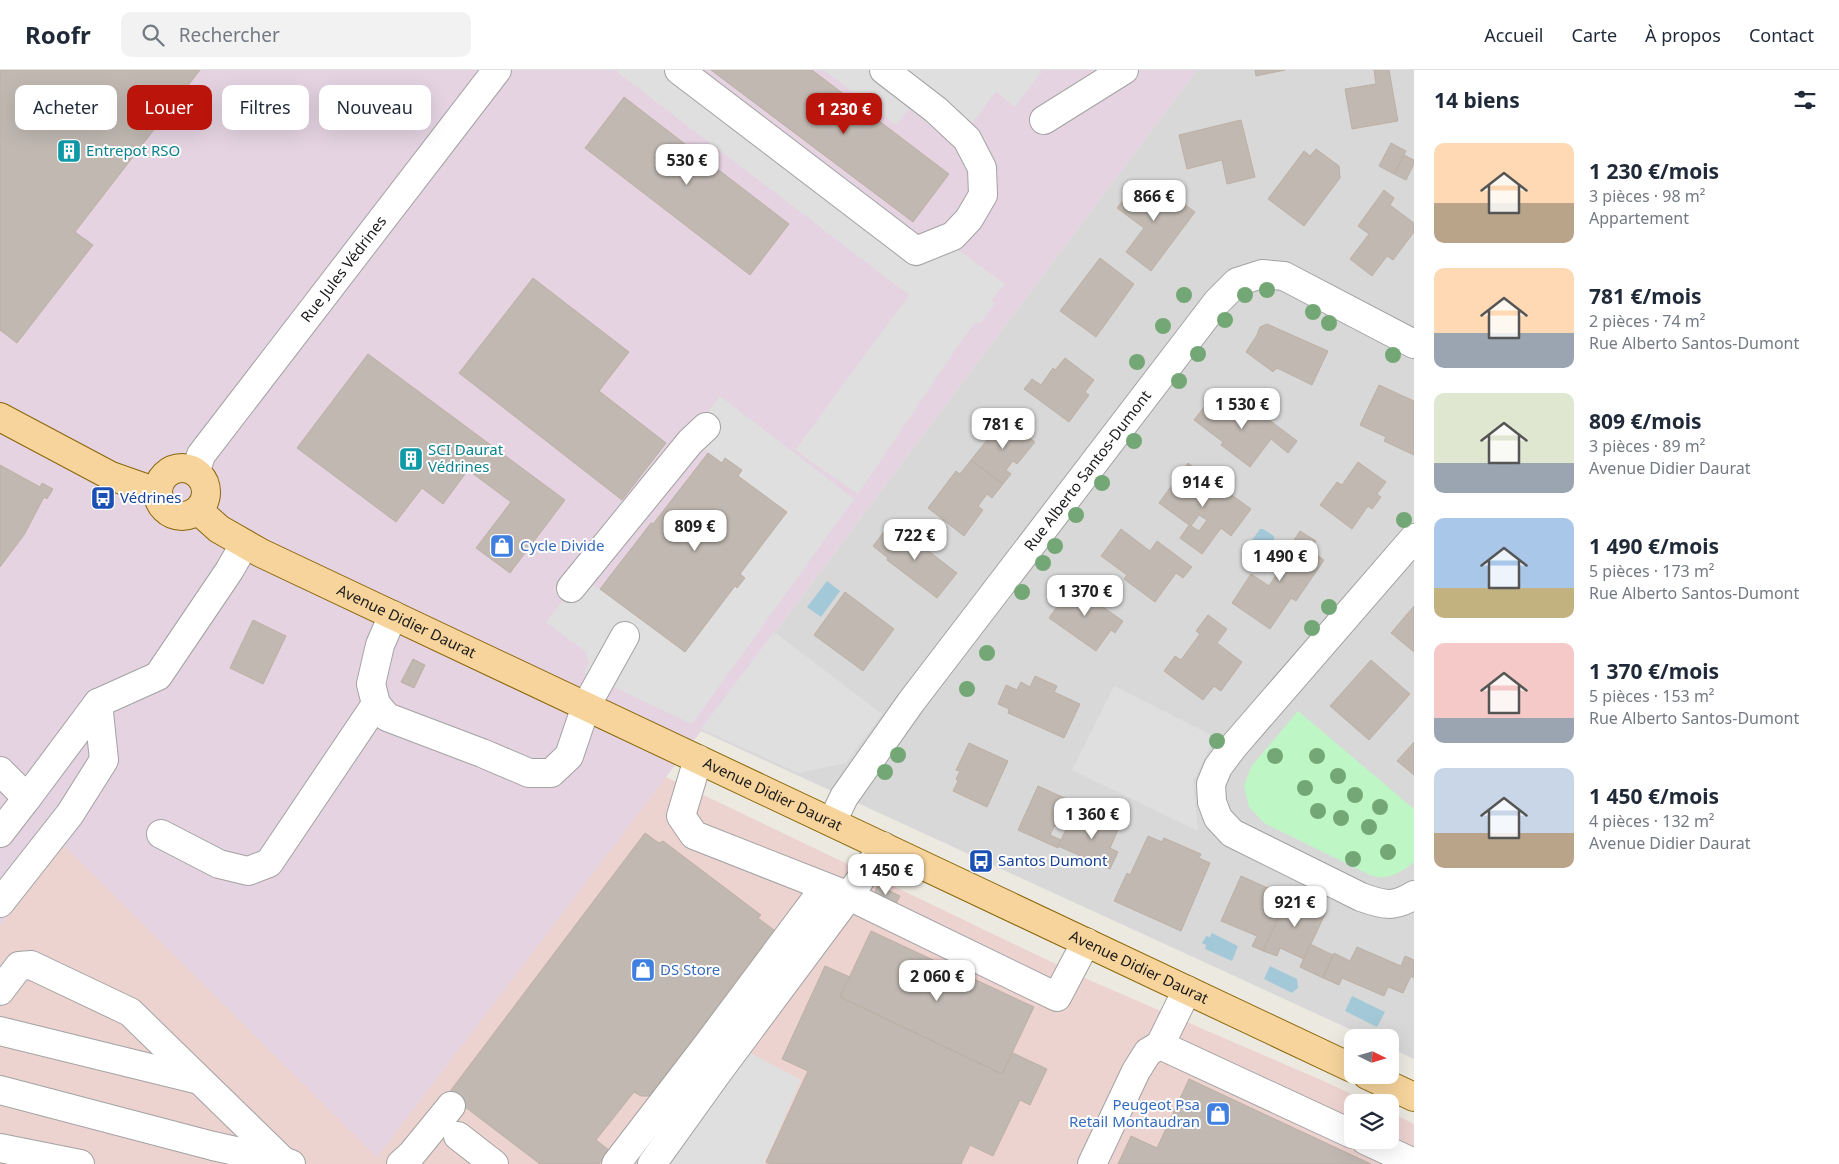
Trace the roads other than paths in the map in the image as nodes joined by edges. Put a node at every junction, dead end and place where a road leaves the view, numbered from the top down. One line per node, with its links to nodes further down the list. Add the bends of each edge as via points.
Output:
1 (497, 70): 9 (street, Rue Jules Védrines, via 201,455)
2 (679, 70): 3 (street, via 916,251 953,236 968,219 983,195 982,168 967,139)
3 (884, 70)
4 (1124, 70): 5 (street)
5 (1044, 120)
6 (1414, 344): 23 (street, Rue Alberto Santos-Dumont, via 1284,276 1262,274 1237,282 1217,302 911,702 844,797)
7 (0, 417): 10 (main road, via 111,476)
8 (706, 427): 14 (street, via 690,442)
9 (196, 471): 10 (main road, via 172,470 163,478); 11 (main road, via 205,483 207,498)
10 (158, 490): 11 (main road, via 166,511 177,516)
11 (199, 511): 13 (main road, Avenue Didier Daurat)
12 (1414, 538): 28 (street, via 1233,747 1218,766 1211,784 1212,802 1218,818 1232,833 1361,897 1392,905)
13 (244, 545): 15 (main road, Avenue Didier Daurat); 17 (street, via 158,676)
14 (571, 588)
15 (393, 615): 18 (street, via 380,646 371,684); 19 (main road, Avenue Didier Daurat)
16 (625, 636): 19 (street)
17 (98, 703): 22 (street); 29 (street, via 104,760 70,814)
18 (376, 704): 19 (street, via 387,717 529,773 551,773 569,756); 25 (street, via 269,863 248,871 219,864)
19 (586, 706): 20 (main road, Avenue Didier Daurat)
20 (698, 759): 23 (main road, Avenue Didier Daurat); 27 (street, via 681,816 694,835)
21 (0, 771): 22 (street)
22 (27, 798): 24 (street)
23 (832, 822): 26 (main road, Avenue Didier Daurat)
24 (0, 833)
25 (160, 834)
26 (883, 846): 27 (street); 30 (main road, Avenue Didier Daurat)
27 (837, 891): 30 (street, via 1057,997); 50 (street, via 708,1044); 51 (street, via 718,1072)
28 (1414, 895)
29 (0, 903)
30 (1086, 942): 31 (main road, Avenue Didier Daurat)
31 (1187, 990): 34 (street); 35 (main road, Avenue Didier Daurat)
32 (0, 991): 36 (street, via 19,966 31,965 130,1012)
33 (0, 1031): 36 (street)
34 (1160, 1045): 41 (street); 52 (street, via 1148,1052 1136,1071)
35 (1344, 1064)
36 (200, 1080): 45 (street)
37 (1386, 1084): 39 (main road)
38 (0, 1090): 45 (street)
39 (1414, 1097)
40 (451, 1106): 48 (street)
41 (1344, 1130)
42 (458, 1136): 49 (street)
43 (0, 1148): 47 (street)
44 (1384, 1149): 46 (street)
45 (286, 1163)
46 (1414, 1163)
47 (80, 1164)
48 (401, 1164)
49 (494, 1164)
50 (616, 1164)
51 (652, 1164)
52 (1092, 1164)

